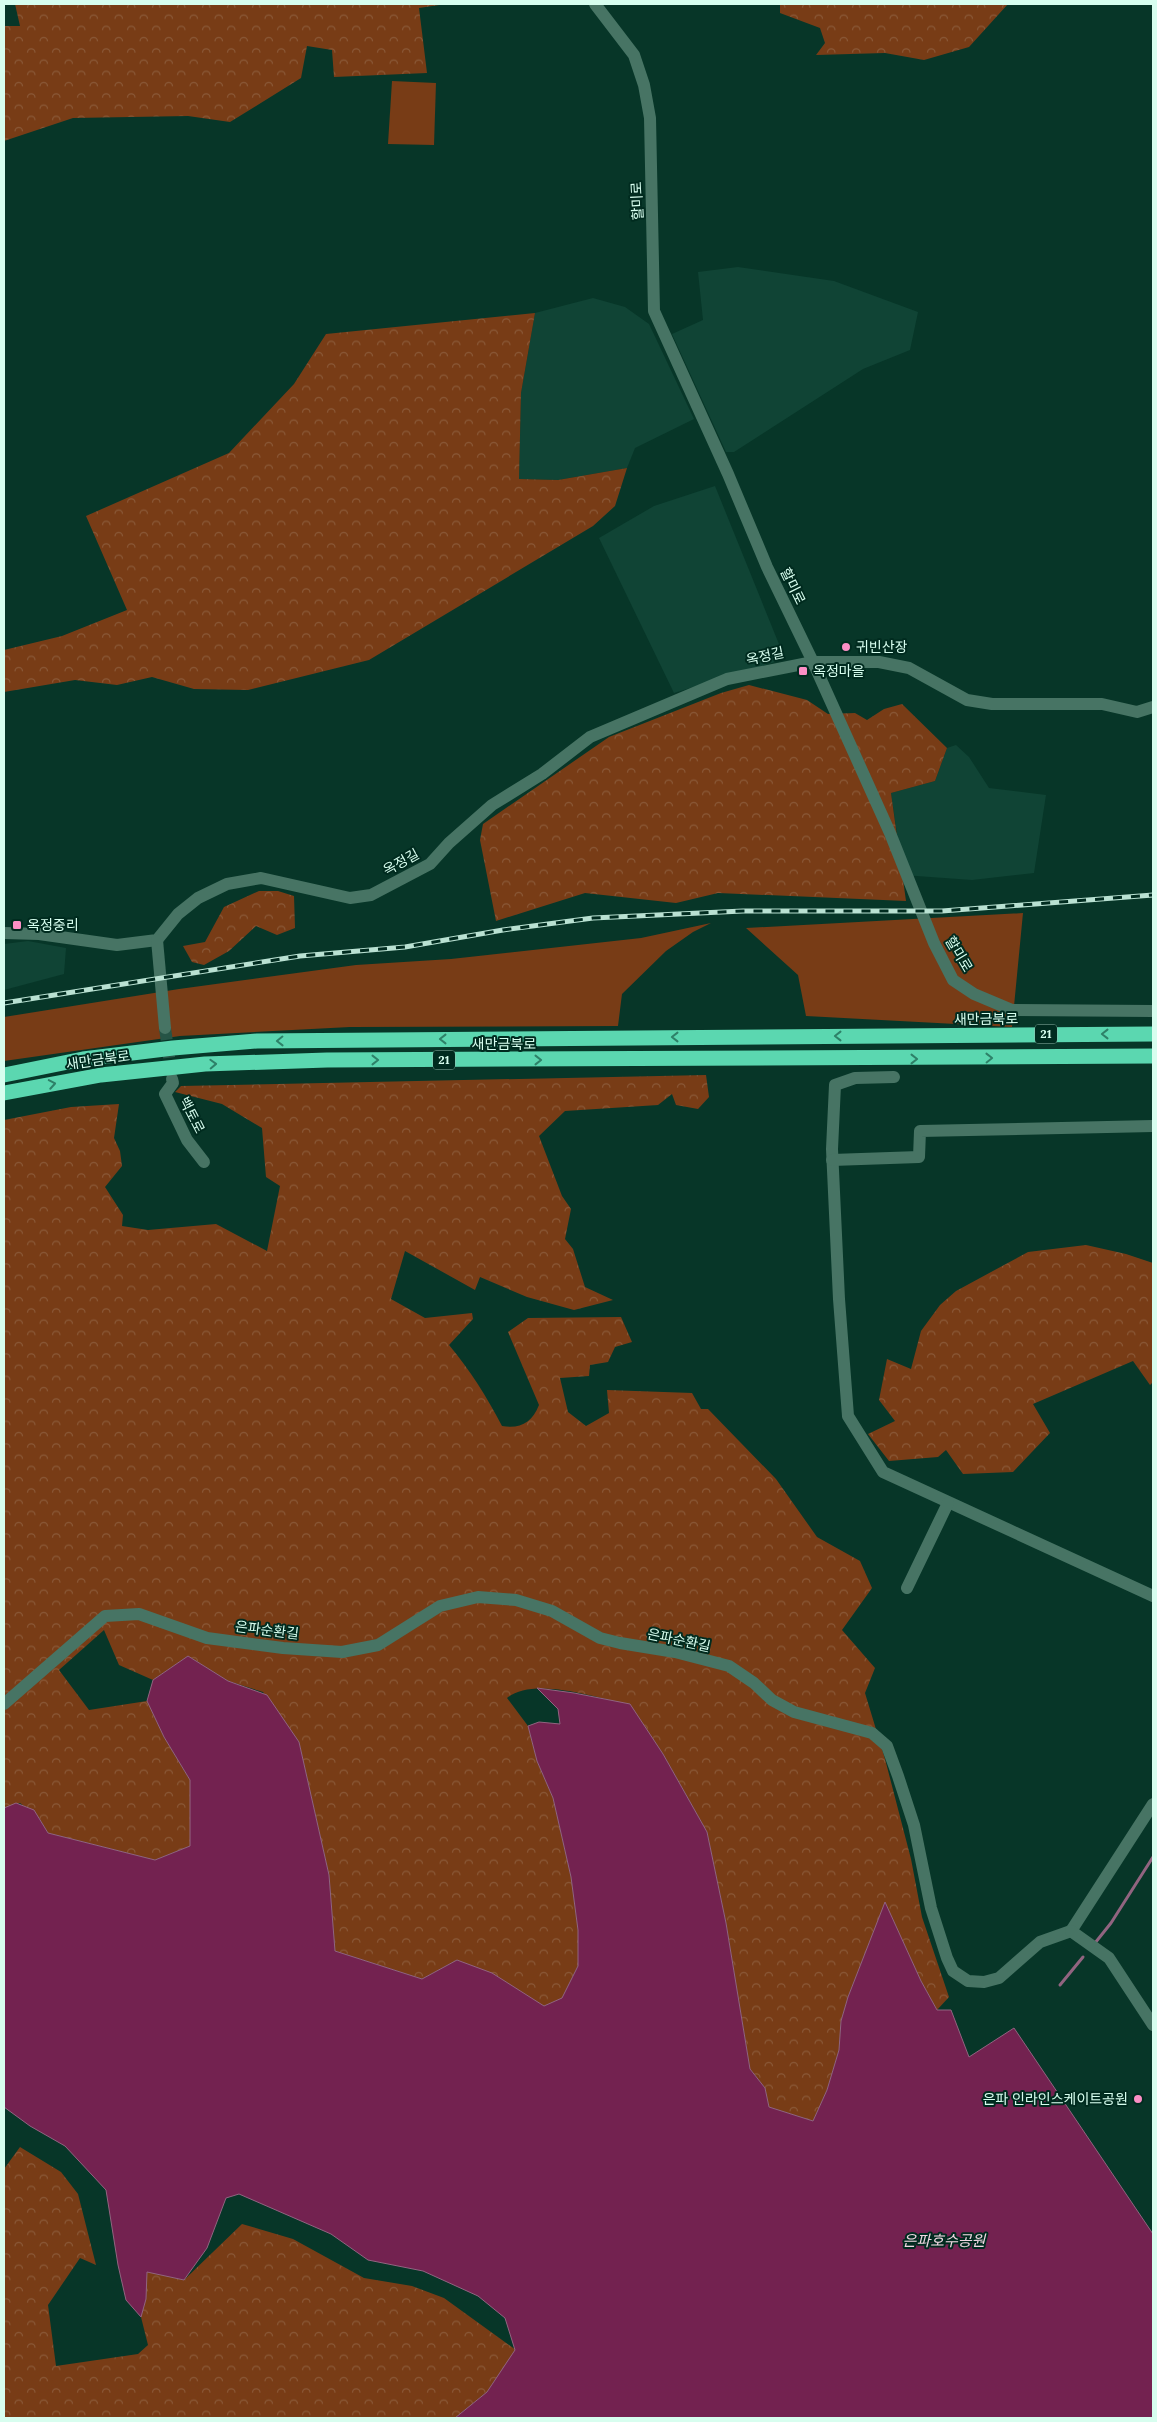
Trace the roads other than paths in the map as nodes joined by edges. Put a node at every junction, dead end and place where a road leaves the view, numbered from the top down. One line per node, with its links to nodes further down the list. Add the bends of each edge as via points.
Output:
1 (595, 4): 2 (street, 할미로, via 634,55 644,84 650,118 654,311 767,568)
2 (814, 662): 3 (street, 옥정길, via 879,662 910,668 967,700 992,704 1102,704 1137,712); 5 (street, 옥정길, via 727,680 590,737 542,774 492,805 430,864 371,895 350,898 261,878 227,884 198,898); 6 (street, 할미로, via 890,833 934,943 953,980 974,994 1012,1010)
3 (1153, 707)
4 (4, 933): 5 (street, via 39,934 117,945)
5 (157, 940): 7 (street)
6 (1153, 1011)
7 (165, 1028)
8 (1153, 1034): 10 (highway, 새만금북로 / 21, one-way to 10, via 257,1041 84,1059)
9 (1153, 1056): 13 (highway, 새만금북로 / 21, one-way to 9, via 101,1075 205,1064 327,1060)
10 (4, 1075)
11 (894, 1077): 15 (street, via 855,1078 835,1085)
12 (172, 1079): 16 (street, 백토로, via 173,1083 165,1094 187,1140)
13 (4, 1093)
14 (1153, 1126): 15 (street, via 920,1130 919,1157)
15 (832, 1160): 17 (street, via 848,1416 883,1472)
16 (204, 1162)
17 (948, 1503): 18 (street); 19 (street)
18 (907, 1588)
19 (1153, 1596)
20 (4, 1704): 22 (street, 은파순환길, via 105,1616 139,1614 207,1638 342,1652 378,1646 440,1606 478,1596 516,1600 552,1611 607,1640 729,1666 772,1700 794,1712 872,1733 887,1746 901,1784 914,1825 931,1908 947,1958 954,1971 968,1981 984,1982 999,1978 1040,1942)
21 (1153, 1804): 22 (street)
22 (1070, 1932): 23 (street, via 1109,1958)
23 (1153, 2026)

